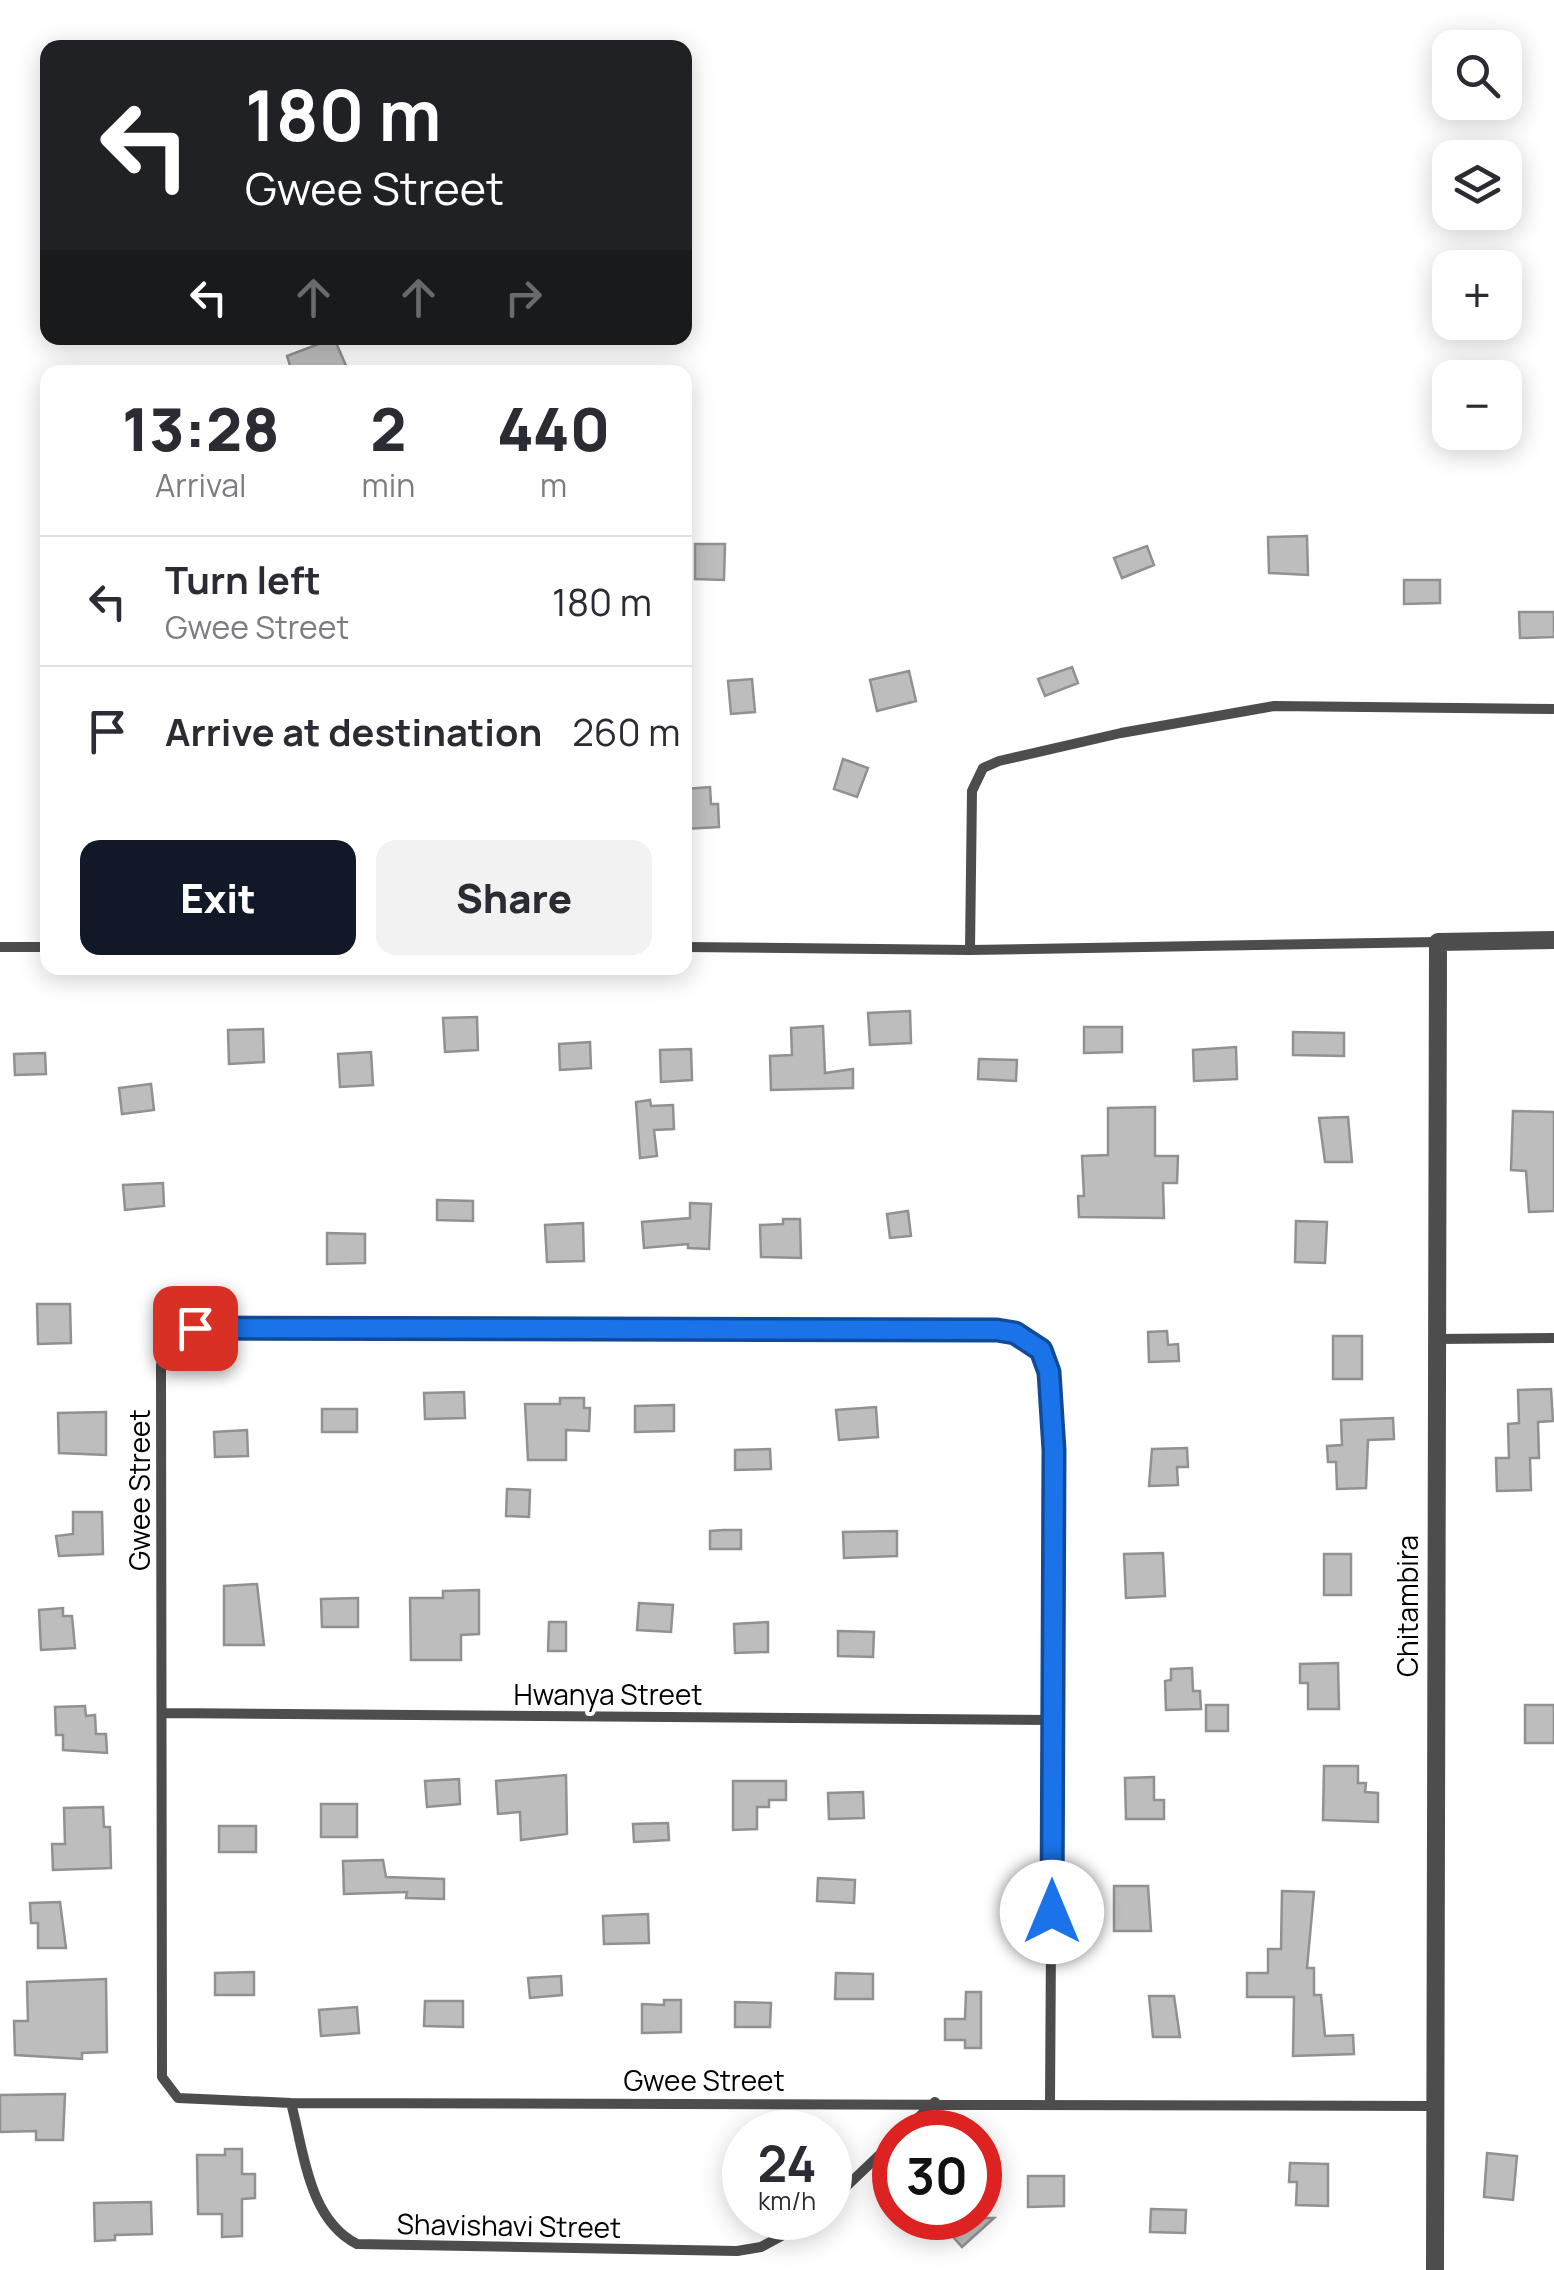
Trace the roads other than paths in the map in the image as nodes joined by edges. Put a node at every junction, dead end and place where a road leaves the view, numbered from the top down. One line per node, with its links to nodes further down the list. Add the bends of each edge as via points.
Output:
1 (1554, 709): 7 (street, via 1258,708 999,761 983,768 972,791)
2 (1554, 940): 3 (street)
3 (1438, 942): 7 (street); 9 (street, Chitambira)
4 (0, 947): 5 (street)
5 (40, 947)
6 (692, 947): 7 (street)
7 (970, 950)
8 (1554, 1338): 9 (street)
9 (1436, 1339): 15 (street, Chitambira)
10 (163, 1713): 11 (street, Hwanya Street); 11 (street, Gwee Street, via 161,1365 168,1346 195,1328 997,1330 1041,1350 1049,1372); 13 (street, Gwee Street, via 162,2078 178,2098)
11 (1053, 1720): 14 (street, Gwee Street)
12 (935, 2102): 13 (street, Gwee Street); 14 (street, Gwee Street); 16 (street)
13 (291, 2103): 19 (street, Shavishavi Street, via 317,2202 330,2223 357,2244 737,2250)
14 (1050, 2104): 15 (street, Gwee Street)
15 (1432, 2106): 20 (street, Chitambira)
16 (926, 2110)
17 (872, 2162): 18 (street)
18 (852, 2181)
19 (773, 2240)
20 (1435, 2270)

